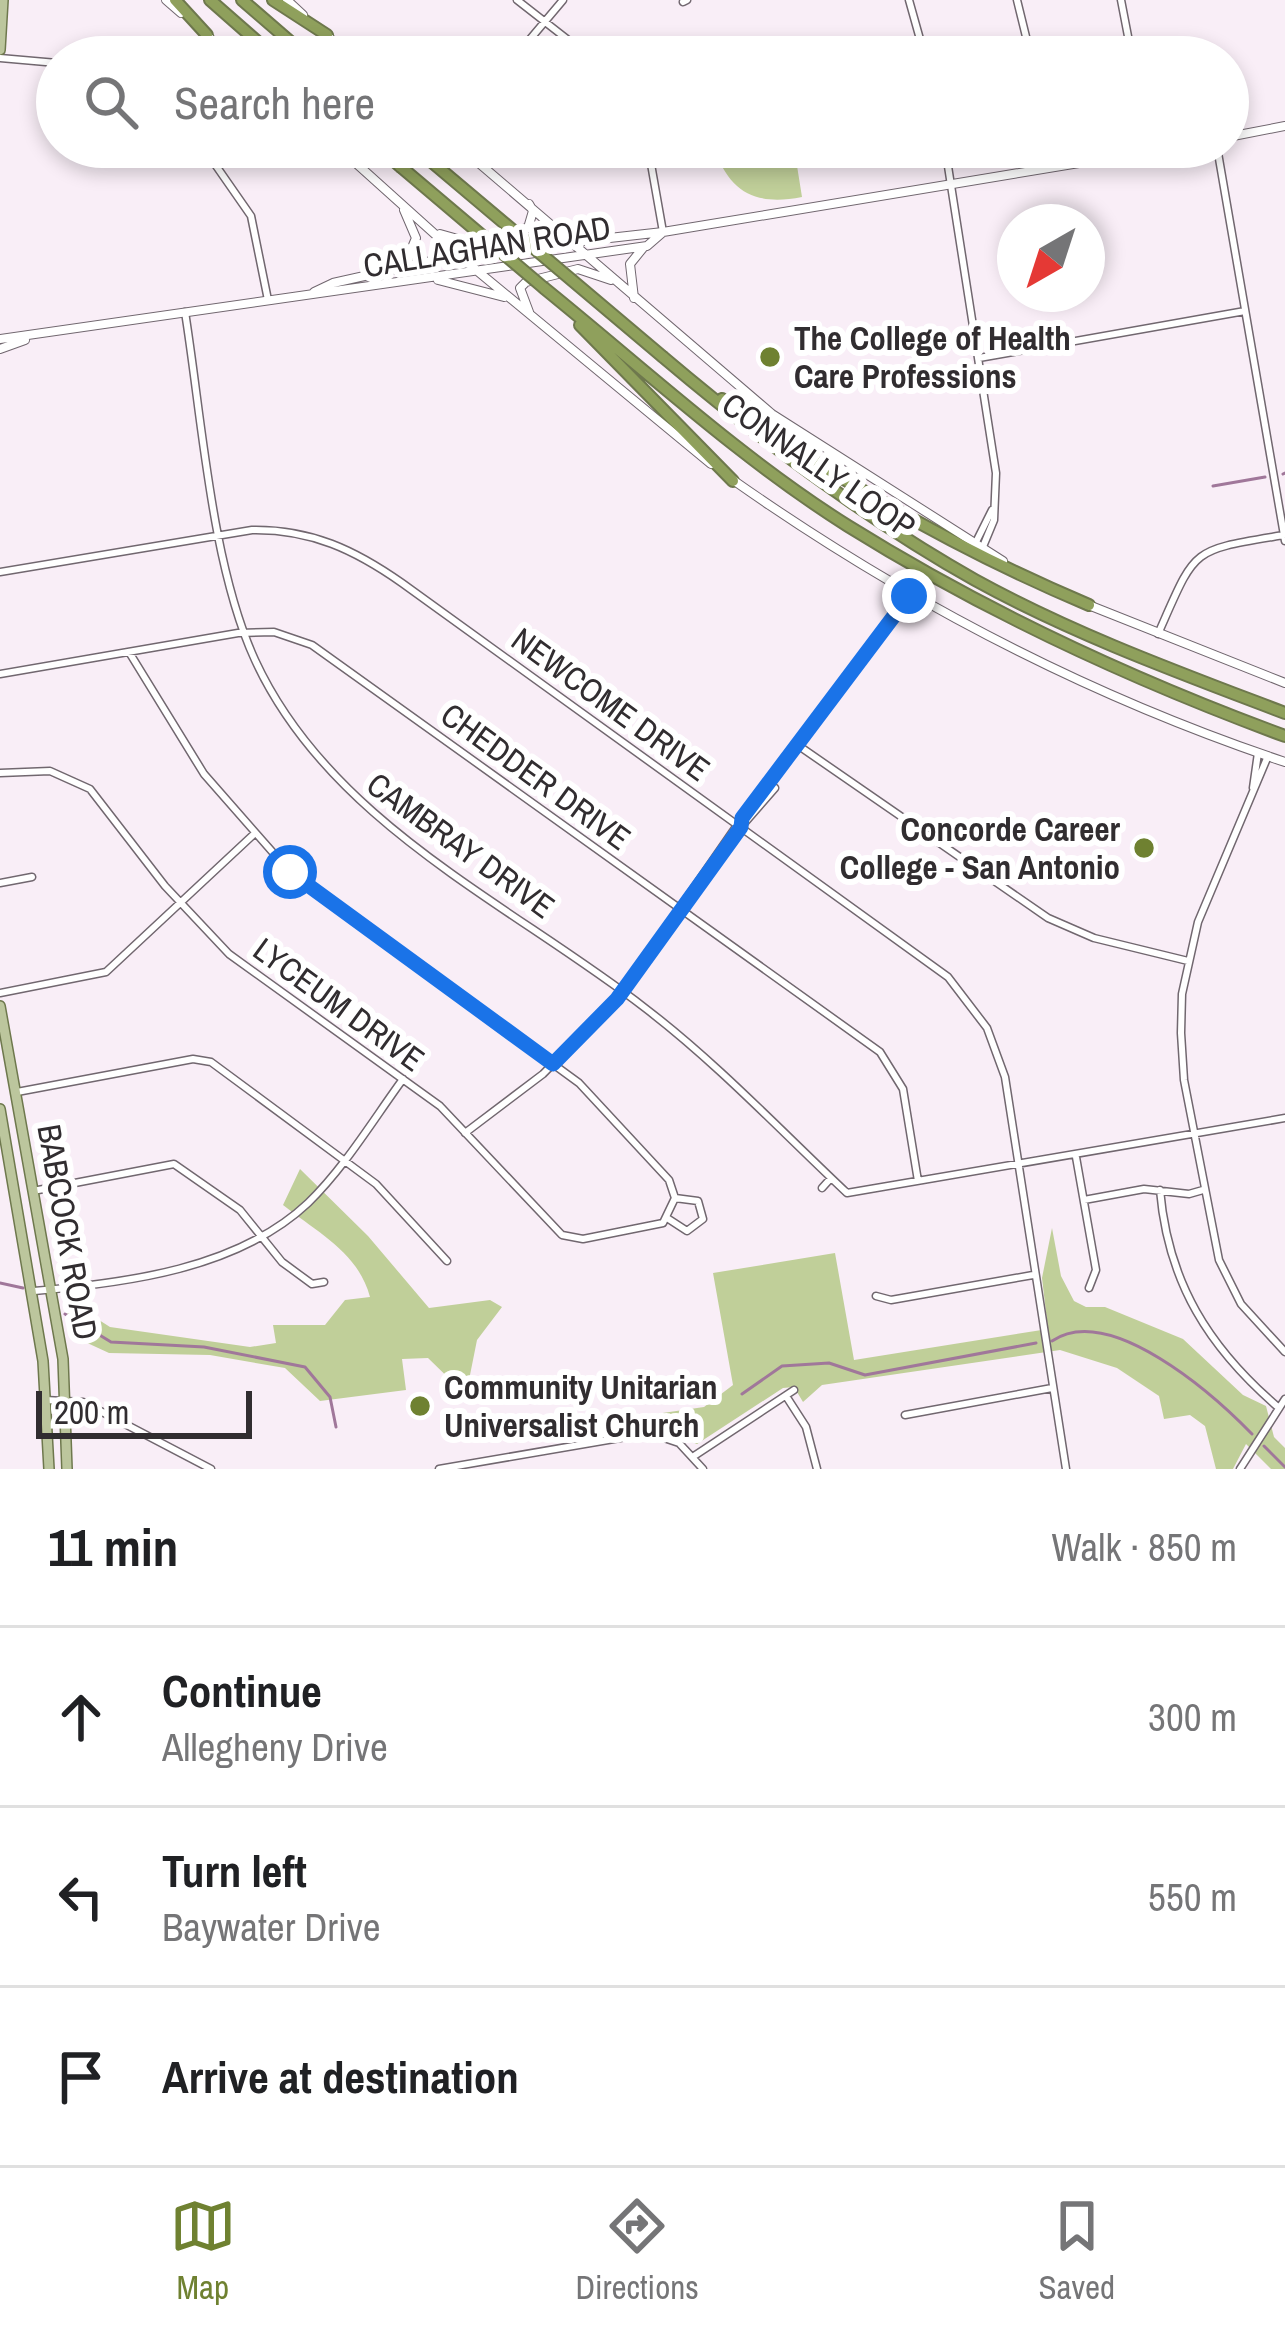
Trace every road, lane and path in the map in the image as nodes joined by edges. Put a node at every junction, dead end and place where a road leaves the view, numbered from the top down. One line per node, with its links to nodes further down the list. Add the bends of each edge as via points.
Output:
1 (3, 0): 22 (main road)
2 (170, 0): 13 (highway)
3 (210, 0): 15 (highway)
4 (242, 0): 16 (highway)
5 (273, 0): 14 (highway)
6 (286, 0): 14 (main road)
7 (517, 0): 12 (street)
8 (563, 0): 12 (street)
9 (909, 0): 19 (street)
10 (1017, 0): 20 (street)
11 (1121, 0): 21 (street)
12 (544, 22): 17 (street); 18 (street)
13 (207, 35)
14 (327, 35)
15 (251, 36)
16 (284, 36)
17 (532, 36)
18 (562, 36)
19 (919, 36)
20 (1025, 36)
21 (1128, 36)
22 (0, 54): 23 (street)
23 (36, 60)
24 (1285, 127): 25 (main road)
25 (1249, 133)
26 (218, 168): 51 (street, via 251,216)
27 (362, 168): 38 (main road)
28 (402, 168): 49 (highway, CONNALLY LOOP, bridge)
29 (439, 168): 60 (highway, CONNALLY LOOP, bridge)
30 (488, 168): 37 (main road)
31 (652, 168): 40 (street)
32 (948, 168): 36 (street)
33 (1057, 168): 35 (main road, CALLAGHAN ROAD)
34 (1221, 168): 55 (street)
35 (1052, 169): 36 (main road, CALLAGHAN ROAD)
36 (951, 185): 40 (main road, CALLAGHAN ROAD); 61 (street)
37 (515, 189): 39 (main road, via 533,211 528,228 465,241); 41 (main road)
38 (401, 203): 39 (main road); 45 (main road, via 416,238)
39 (428, 228): 43 (main road)
40 (663, 232): 41 (main road, CALLAGHAN ROAD); 42 (main road, CALLAGHAN ROAD)
41 (573, 241): 43 (main road, CALLAGHAN ROAD); 44 (main road)
42 (647, 246): 44 (main road, CALLAGHAN ROAD); 53 (main road, via 628,273)
43 (458, 255): 45 (main road, CALLAGHAN ROAD); 46 (main road)
44 (588, 255): 46 (main road, CALLAGHAN ROAD); 48 (main road)
45 (403, 268): 50 (main road, CALLAGHAN ROAD)
46 (476, 270): 47 (main road, CALLAGHAN ROAD); 52 (main road)
47 (430, 279): 50 (main road, CALLAGHAN ROAD); 52 (main road)
48 (617, 284): 53 (main road); 56 (main road, via 578,269 526,282 521,295)
49 (544, 288): 62 (highway); 75 (highway, CONNALLY LOOP, via 845,524 1151,686)
50 (314, 292): 51 (main road, CALLAGHAN ROAD)
51 (268, 300): 54 (main road, CALLAGHAN ROAD)
52 (515, 303): 56 (main road)
53 (638, 304): 65 (main road, via 798,433)
54 (184, 311): 58 (main road, CALLAGHAN ROAD); 63 (street, CAMBRAY DRIVE)
55 (1245, 311): 61 (street); 64 (street)
56 (533, 319): 62 (main road)
57 (0, 339): 58 (main road, CALLAGHAN ROAD)
58 (27, 339): 59 (main road, CALLAGHAN ROAD)
59 (0, 350)
60 (663, 357): 68 (highway, via 815,464 995,566); 74 (highway, CONNALLY LOOP, via 800,465 978,581 1129,653)
61 (979, 358): 65 (street, via 996,473 994,520)
62 (733, 481): 67 (main road)
63 (220, 534): 66 (street, NEWCOME DRIVE); 69 (street, CAMBRAY DRIVE); 80 (street, NEWCOME DRIVE, via 292,532 370,560)
64 (1284, 538): 70 (street, via 1199,552)
65 (978, 547): 68 (main road)
66 (0, 572)
67 (909, 596): 76 (street); 77 (main road, via 1060,674)
68 (1089, 605): 70 (main road)
69 (244, 633): 71 (street, CHEDDER DRIVE); 87 (street, CHEDDER DRIVE, via 274,632 312,645); 89 (street, CAMBRAY DRIVE, via 283,712 346,792)
70 (1158, 634): 73 (main road)
71 (128, 652): 72 (street, CHEDDER DRIVE); 81 (street, via 204,774)
72 (0, 674)
73 (1285, 683)
74 (1285, 711)
75 (1285, 736)
76 (799, 746): 80 (street); 82 (street)
77 (1263, 755): 78 (main road); 88 (street)
78 (1285, 762)
79 (0, 773): 86 (street, LYCEUM DRIVE, via 50,771 90,789)
80 (741, 827): 87 (street); 102 (street, NEWCOME DRIVE, via 964,994 998,1049)
81 (253, 835): 86 (street); 92 (street, via 307,886)
82 (957, 860): 83 (street); 88 (street, via 1048,918)
83 (951, 869)
84 (32, 877): 85 (street)
85 (0, 884)
86 (182, 902): 90 (street, via 106,972); 93 (street, LYCEUM DRIVE, via 242,964)
87 (681, 910): 89 (street); 105 (street, CHEDDER DRIVE, via 887,1060 903,1089)
88 (1188, 961): 98 (street, via 1180,1033)
89 (622, 992): 92 (street); 104 (street, CAMBRAY DRIVE)
90 (0, 993)
91 (0, 1006): 94 (main road, BABCOCK ROAD)
92 (553, 1064): 97 (street); 111 (street, via 669,1180)
93 (404, 1079): 97 (street, LYCEUM DRIVE); 100 (street)
94 (17, 1092): 100 (street, via 200,1059); 101 (main road, BABCOCK ROAD)
95 (0, 1109): 103 (main road, BABCOCK ROAD)
96 (1285, 1118): 98 (street)
97 (466, 1133): 112 (street, LYCEUM DRIVE, via 562,1235 606,1236)
98 (1193, 1133): 99 (street); 108 (street)
99 (1076, 1156): 102 (street); 110 (street)
100 (344, 1160): 113 (street, via 311,1200); 114 (street)
101 (28, 1163): 103 (main road); 109 (main road, BABCOCK ROAD)
102 (1019, 1164): 105 (street); 115 (street, NEWCOME DRIVE)
103 (10, 1167): 119 (main road, BABCOCK ROAD)
104 (831, 1178): 105 (street, via 847,1193); 106 (street)
105 (918, 1180)
106 (822, 1188)
107 (1160, 1190): 108 (street); 110 (street); 128 (street, via 1167,1244 1193,1312)
108 (1203, 1190): 121 (street, via 1228,1282)
109 (33, 1191): 113 (street, via 174,1163 240,1210); 118 (main road, BABCOCK ROAD)
110 (1084, 1200): 117 (street, via 1096,1270)
111 (674, 1202): 112 (street); 112 (street, LYCEUM DRIVE, via 690,1197 704,1210 694,1229)
112 (667, 1218)
113 (262, 1237): 116 (street, via 296,1274); 118 (street, via 208,1260)
114 (447, 1261)
115 (1033, 1275): 120 (street); 122 (street, NEWCOME DRIVE)
116 (324, 1282)
117 (1089, 1288)
118 (50, 1290): 119 (street); 125 (main road, BABCOCK ROAD)
119 (34, 1291): 126 (main road, BABCOCK ROAD)
120 (876, 1296)
121 (1285, 1352)
122 (1052, 1388): 129 (street); 137 (street, NEWCOME DRIVE)
123 (794, 1390): 124 (street)
124 (785, 1396): 130 (street); 136 (street, via 806,1427)
125 (64, 1398): 126 (street); 132 (main road, BABCOCK ROAD); 133 (street)
126 (45, 1400): 131 (main road, BABCOCK ROAD)
127 (1285, 1400): 128 (street)
128 (1279, 1408): 138 (street)
129 (905, 1415)
130 (694, 1456): 134 (street, via 649,1433); 135 (street)
131 (49, 1469)
132 (67, 1469)
133 (211, 1469)
134 (439, 1469)
135 (703, 1469)
136 (817, 1469)
137 (1066, 1469)
138 (1240, 1469)

